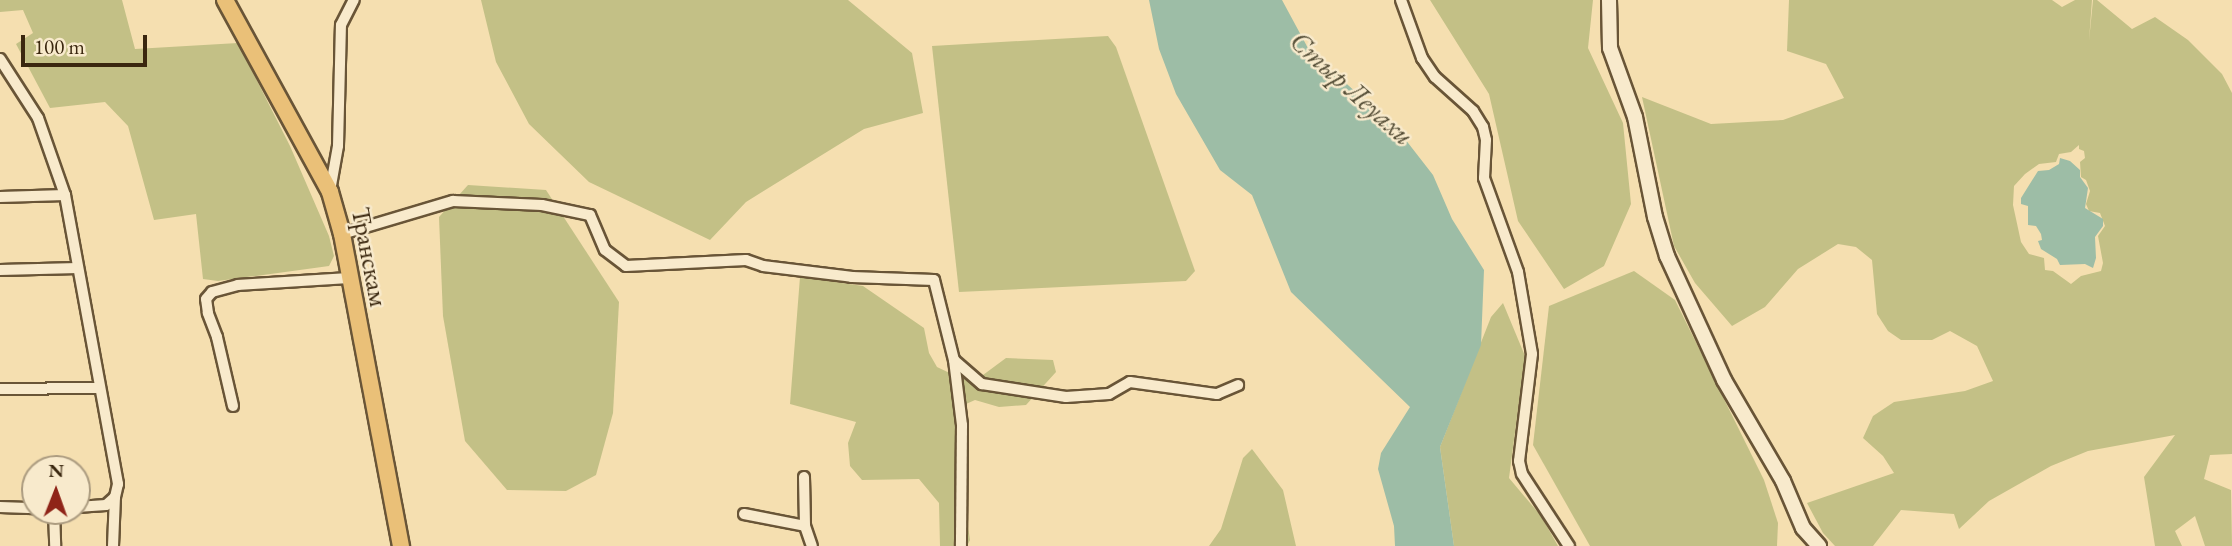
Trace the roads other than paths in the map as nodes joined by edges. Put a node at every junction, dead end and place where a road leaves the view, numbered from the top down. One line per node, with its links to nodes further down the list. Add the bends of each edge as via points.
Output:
1 (225, 0): 7 (highway, Транскам)
2 (354, 0): 7 (street, via 341,25 338,146)
3 (1401, 0): 32 (street, via 1422,58 1483,127 1484,178 1518,272 1532,354 1519,461 1522,474)
4 (1609, 0): 33 (main road, via 1611,48 1635,117 1667,256 1724,380 1783,481 1803,528)
5 (0, 59): 6 (street)
6 (5, 74): 8 (street, via 37,118)
7 (330, 192): 10 (highway, Транскам)
8 (65, 195): 9 (street); 11 (street)
9 (0, 197)
10 (342, 234): 13 (highway, Транскам); 14 (street, via 453,201 520,203 590,215 605,250 626,265 737,260 842,276 934,280)
11 (78, 268): 12 (street); 16 (street)
12 (0, 270)
13 (348, 278): 18 (street, via 238,285 212,292 206,299 208,313); 29 (highway, Транскам)
14 (954, 360): 15 (street, via 982,384 1066,397 1109,394 1130,382 1217,394); 31 (street, via 962,425)
15 (1238, 385)
16 (98, 388): 17 (street); 20 (street, via 117,484)
17 (0, 389)
18 (233, 406)
19 (804, 477): 26 (street)
20 (115, 497): 21 (street, via 106,505); 28 (street)
21 (91, 506)
22 (0, 507): 23 (street)
23 (21, 508)
24 (744, 514): 26 (street)
25 (54, 525): 27 (street)
26 (805, 526): 30 (street)
27 (55, 546)
28 (113, 546)
29 (401, 546)
30 (812, 546)
31 (961, 546)
32 (1569, 546)
33 (1819, 546)

